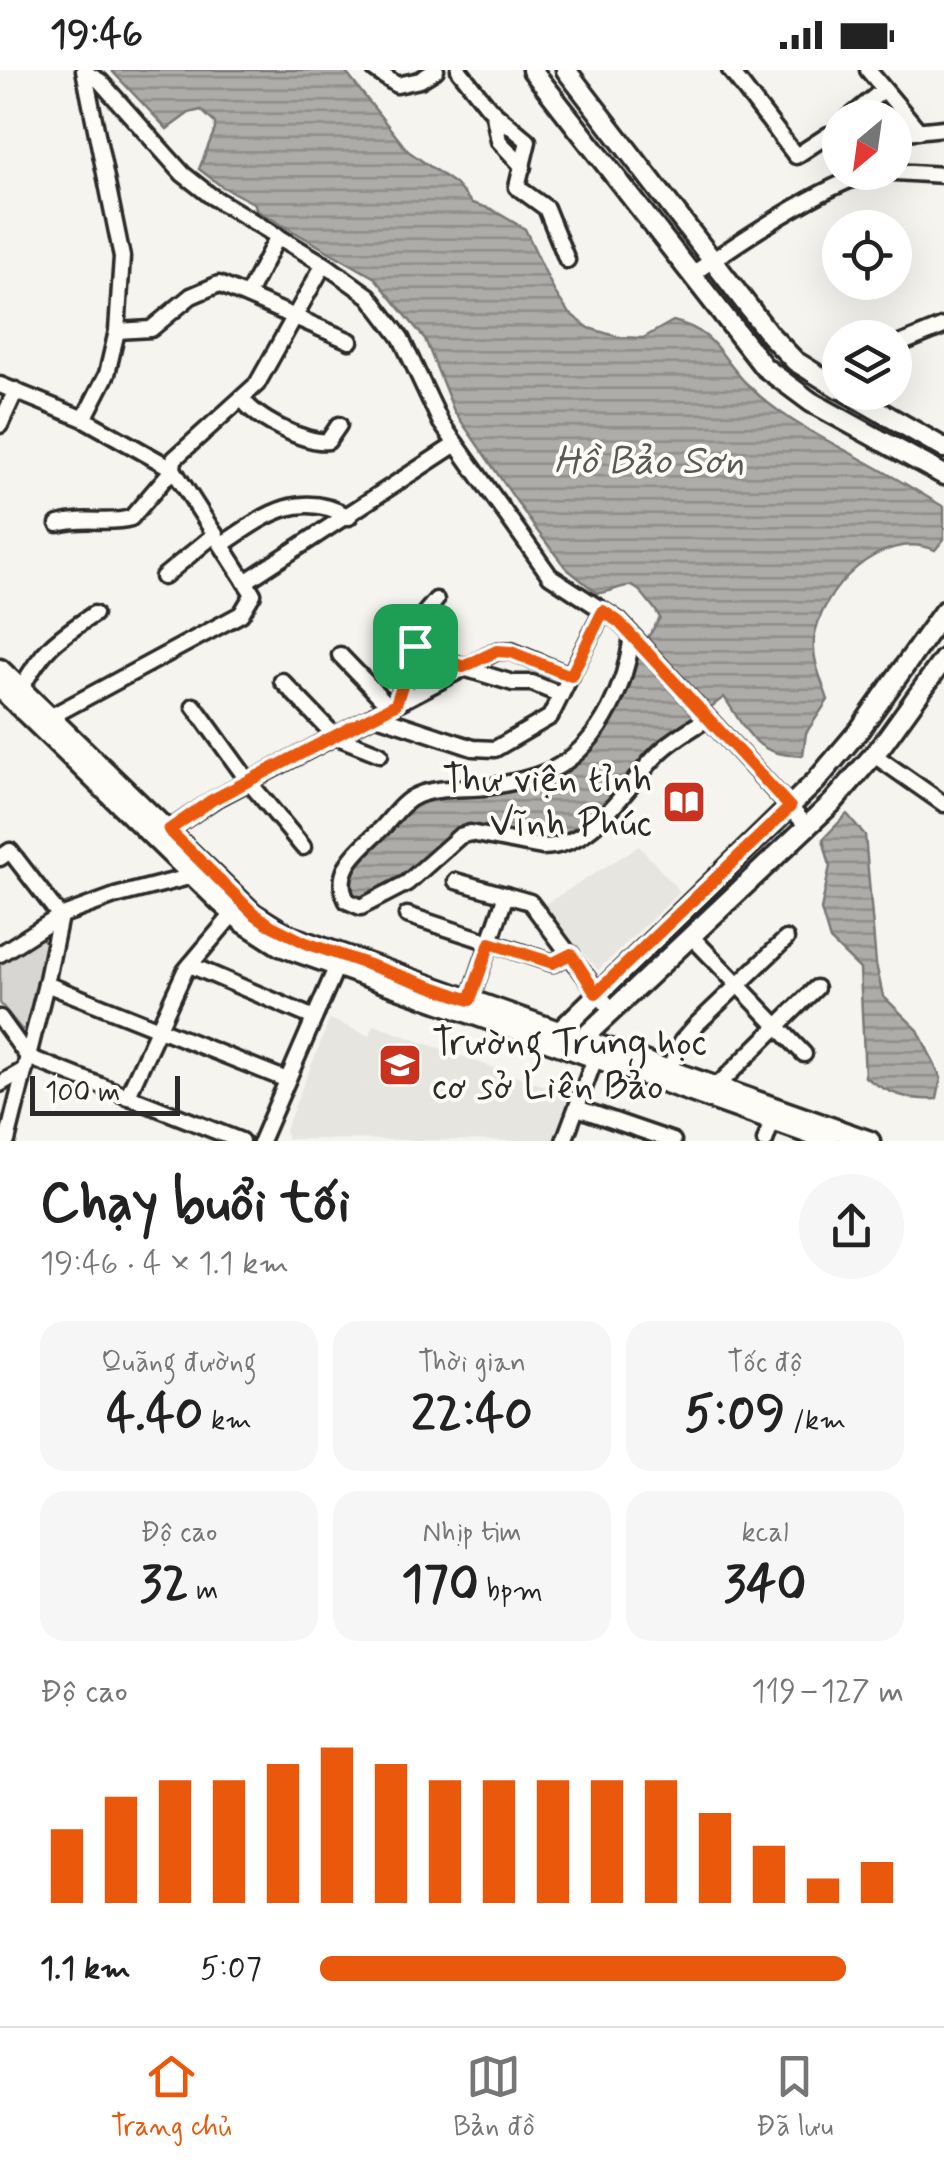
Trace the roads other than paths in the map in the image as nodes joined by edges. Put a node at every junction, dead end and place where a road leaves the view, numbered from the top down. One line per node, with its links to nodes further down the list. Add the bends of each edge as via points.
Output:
1 (375, 70): 2 (street, via 396,85)
2 (436, 70)
3 (459, 70): 11 (street)
4 (532, 70): 24 (main road)
5 (566, 70): 22 (main road)
6 (730, 70): 15 (street, via 796,156)
7 (868, 70): 9 (street)
8 (85, 71): 20 (street, via 183,174); 28 (street, via 122,257)
9 (883, 90): 10 (street); 13 (street)
10 (871, 100)
11 (493, 111): 16 (street, via 499,141); 16 (street, via 526,136)
12 (944, 128): 13 (street)
13 (919, 131): 14 (street)
14 (912, 132)
15 (822, 140)
16 (523, 167): 21 (street, via 517,187 546,208)
17 (912, 173): 18 (street)
18 (944, 175)
19 (832, 190): 22 (street)
20 (278, 236): 23 (street); 25 (street)
21 (567, 260)
22 (714, 260): 24 (street); 31 (main road, via 783,350)
23 (324, 264): 26 (street); 39 (street, via 369,296 401,338)
24 (691, 275): 42 (main road, via 780,381)
25 (248, 294): 26 (street); 28 (street, via 219,284 191,296 151,329)
26 (296, 317): 30 (street); 34 (street)
27 (944, 326): 29 (street)
28 (117, 331): 36 (street, via 107,374)
29 (912, 339)
30 (350, 342)
31 (822, 374)
32 (0, 385): 33 (street)
33 (16, 390): 36 (street); 38 (street)
34 (243, 398): 37 (street, via 249,410 314,442 328,440); 41 (street, via 174,459)
35 (881, 410): 40 (main road)
36 (84, 418): 41 (street)
37 (338, 424)
38 (0, 425)
39 (456, 444): 43 (street); 49 (street, via 550,576)
40 (944, 448)
41 (173, 469): 44 (street, via 131,518); 45 (street)
42 (944, 474)
43 (349, 517): 45 (street, via 324,504 272,511); 47 (street)
44 (58, 524)
45 (219, 539): 46 (street); 47 (street)
46 (163, 578)
47 (245, 582): 66 (street, via 252,594 241,614)
48 (436, 600): 53 (street)
49 (603, 611): 52 (street); 58 (street)
50 (944, 611): 73 (main road, via 860,728)
51 (94, 614): 61 (street, via 50,644)
52 (634, 639): 67 (street); 67 (street, via 613,702 568,759 521,780 409,799 353,854 343,884 347,901 361,908 406,884 470,833 542,847 584,833 658,753)
53 (415, 646): 56 (street); 64 (street)
54 (340, 654): 64 (street)
55 (944, 659): 70 (main road)
56 (463, 667): 58 (street, via 497,651 511,652); 62 (street); 64 (street)
57 (0, 669): 61 (main road)
58 (571, 676): 62 (street)
59 (282, 681): 68 (street)
60 (0, 688): 78 (main road)
61 (20, 689): 66 (main road)
62 (562, 695): 65 (street, via 550,717 486,750)
63 (194, 706): 71 (street)
64 (393, 706): 65 (street)
65 (374, 715): 68 (street)
66 (50, 717): 75 (main road)
67 (705, 718): 73 (street)
68 (336, 736): 69 (street); 71 (street)
69 (380, 754)
70 (874, 755): 72 (street); 74 (main road)
71 (249, 782): 75 (street); 76 (street)
72 (944, 804)
73 (790, 807): 74 (street); 94 (main road)
74 (808, 828): 84 (main road)
75 (169, 830): 78 (main road)
76 (303, 848)
77 (0, 858): 83 (street, via 10,851)
78 (202, 873): 81 (main road); 83 (street); 95 (main road, via 290,936)
79 (456, 881): 80 (street)
80 (506, 895): 86 (street); 88 (street, via 530,902)
81 (233, 914): 89 (street); 90 (main road, via 280,946)
82 (406, 915): 86 (street)
83 (60, 916): 87 (street); 91 (street)
84 (691, 936): 92 (street); 96 (main road)
85 (786, 939): 92 (street)
86 (490, 943): 88 (street, via 553,963); 95 (street)
87 (0, 954)
88 (571, 954): 94 (street)
89 (190, 965): 98 (street); 100 (street)
90 (336, 968): 98 (street); 101 (main road)
91 (46, 984): 100 (street); 105 (street)
92 (738, 986): 99 (street); 106 (street, via 689,1032)
93 (816, 988): 99 (street)
94 (596, 993): 96 (street); 101 (main road)
95 (470, 1000): 101 (main road)
96 (611, 1010): 102 (main road)
97 (0, 1018): 105 (street)
98 (314, 1018): 107 (street)
99 (777, 1026): 104 (street); 109 (street)
100 (156, 1028): 107 (street); 110 (street)
101 (554, 1037): 102 (main road)
102 (576, 1044): 103 (main road)
103 (598, 1052): 106 (main road); 111 (street); 112 (main road)
104 (804, 1054)
105 (26, 1063): 108 (street); 110 (street); 114 (street)
106 (669, 1069): 109 (main road)
107 (288, 1080): 116 (street)
108 (0, 1084)
109 (717, 1086): 121 (main road)
110 (127, 1096): 115 (street)
111 (578, 1108): 113 (street); 117 (street)
112 (772, 1121): 119 (street); 120 (main road)
113 (629, 1134): 118 (street)
114 (6, 1141)
115 (241, 1141)
116 (261, 1141)
117 (564, 1141)
118 (673, 1141)
119 (765, 1141)
120 (829, 1141)
121 (870, 1141)

